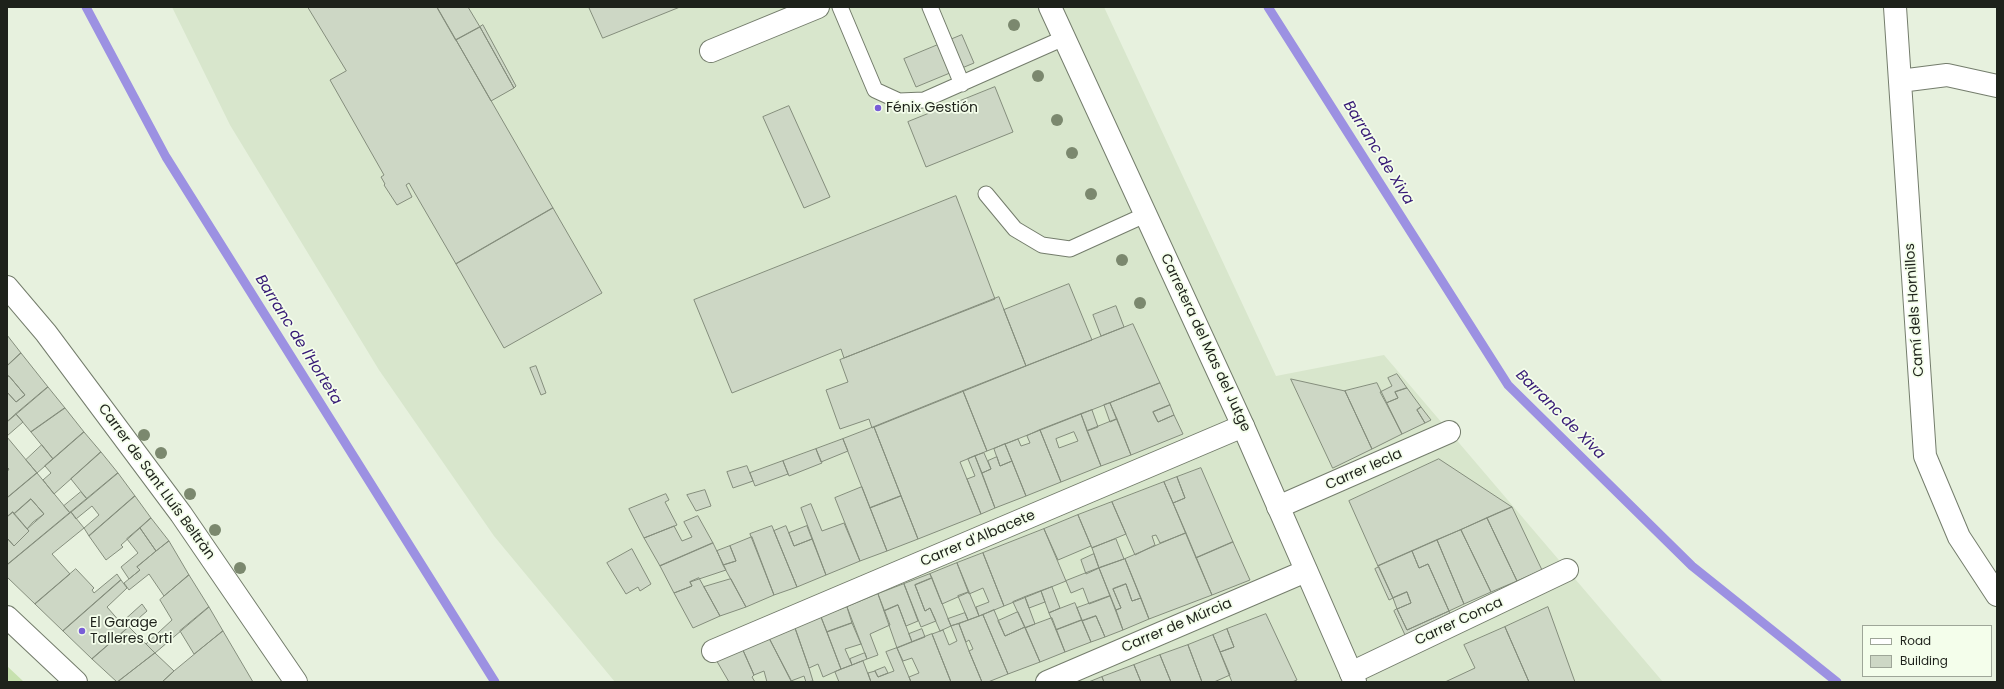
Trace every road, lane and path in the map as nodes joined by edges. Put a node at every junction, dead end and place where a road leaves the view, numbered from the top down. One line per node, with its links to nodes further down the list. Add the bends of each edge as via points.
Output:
1 (818, 7): 7 (street)
2 (840, 7): 9 (lane, via 875,90 899,101 924,100)
3 (930, 7): 9 (lane)
4 (1050, 7): 6 (street, Carretera del Mas del Jutge)
5 (1895, 7): 8 (street, Camí dels Hornillos)
6 (1064, 38): 9 (lane); 12 (street, Carretera del Mas del Jutge)
7 (711, 51)
8 (1900, 81): 10 (street, via 1947,75); 19 (street, Camí dels Hornillos, via 1925,456 1959,537)
9 (962, 84)
10 (1997, 86)
11 (986, 194): 12 (lane, via 1015,229 1042,245 1070,249)
12 (1145, 215): 14 (street, Carretera del Mas del Jutge)
13 (7, 287): 24 (street, Carrer de Sant Lluís Beltràn, via 46,333 181,514)
14 (1243, 426): 16 (street, Carretera del Mas del Jutge); 21 (street, Carrer d'Albacete)
15 (1450, 432): 16 (street, Carrer Iecla)
16 (1278, 507): 18 (street, Carretera del Mas del Jutge)
17 (1568, 570): 22 (street, Carrer Conca)
18 (1306, 571): 22 (street, Carretera del Mas del Jutge); 25 (street, Carrer de Múrcia)
19 (1997, 595)
20 (7, 617): 23 (street)
21 (713, 651)
22 (1353, 677)
23 (76, 682)
24 (296, 682)
25 (1047, 682)

